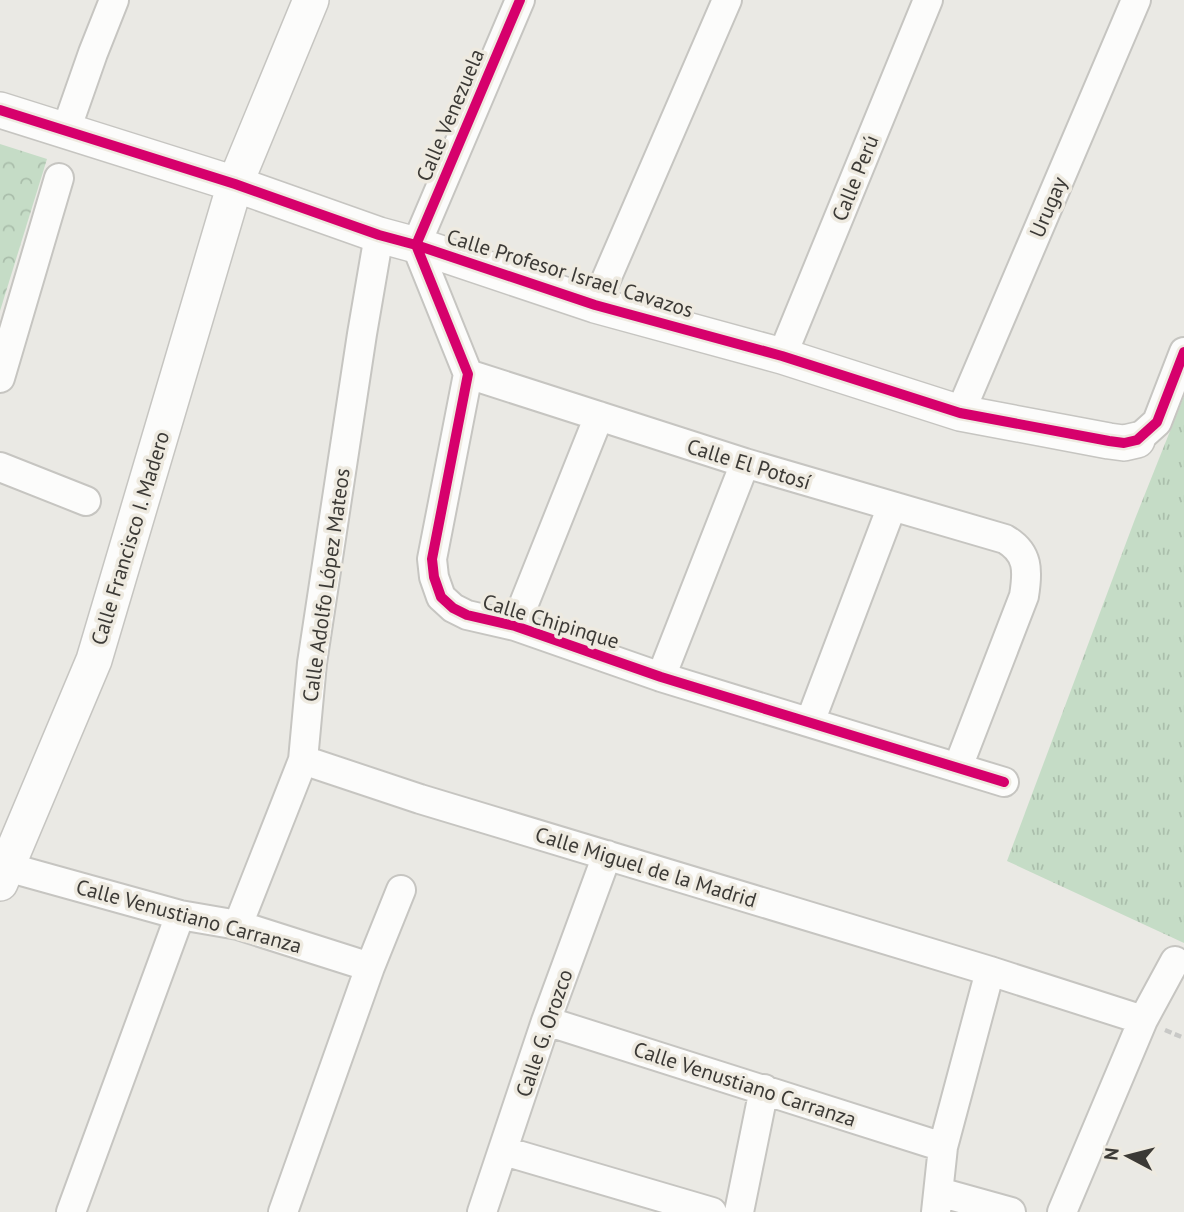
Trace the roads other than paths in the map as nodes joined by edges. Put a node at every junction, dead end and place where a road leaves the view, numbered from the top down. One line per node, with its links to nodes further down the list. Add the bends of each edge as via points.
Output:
1 (114, 0): 8 (street)
2 (311, 0): 10 (street, Calle Francisco I. Madero)
3 (520, 0): 12 (street, Calle Venezuela)
4 (726, 0): 13 (street)
5 (928, 0): 15 (street, Calle Perú)
6 (1136, 0): 18 (street, Urugay)
7 (0, 110): 8 (street, Calle Profesor Israel Cavazos)
8 (66, 130): 10 (street, Calle Profesor Israel Cavazos)
9 (59, 178): 17 (street)
10 (235, 184): 11 (street, Calle Profesor Israel Cavazos); 32 (street, Calle Francisco I. Madero, via 94,660)
11 (379, 234): 12 (street, Calle Profesor Israel Cavazos); 28 (street, Calle Adolfo López Mateos, via 312,663)
12 (416, 245): 13 (street, Calle Profesor Israel Cavazos); 16 (street)
13 (595, 305): 15 (street, Calle Profesor Israel Cavazos)
14 (1184, 352): 20 (street, via 1157,422)
15 (782, 356): 18 (street, Calle Profesor Israel Cavazos)
16 (468, 374): 19 (street, Calle El Potosí); 25 (street, Calle Chipinque, via 432,559 434,578 441,597 453,608)
17 (0, 378)
18 (961, 413): 20 (street, Calle Profesor Israel Cavazos, via 1109,441)
19 (599, 416): 21 (street, Calle El Potosí); 25 (street)
20 (1137, 440)
21 (745, 463): 24 (street, Calle El Potosí); 26 (street)
22 (0, 467): 23 (street)
23 (86, 501)
24 (892, 506): 27 (street); 29 (street, Calle El Potosí, via 1005,539 1024,559 1024,596)
25 (514, 626): 26 (street, Calle Chipinque)
26 (661, 677): 27 (street, Calle Chipinque)
27 (810, 722): 29 (street, Calle Chipinque)
28 (303, 760): 31 (street, Calle Miguel de la Madrid); 35 (street, Calle Adolfo López Mateos)
29 (958, 767): 30 (street, Calle Chipinque)
30 (1004, 782)
31 (607, 855): 38 (street, Calle Miguel de la Madrid); 40 (street, Calle G. Orozco)
32 (3, 875): 34 (street, Calle Venustiano Carranza)
33 (401, 890): 37 (street)
34 (180, 915): 35 (street, Calle Venustiano Carranza); 45 (street)
35 (238, 925): 37 (street, Calle Venustiano Carranza)
36 (1175, 961): 39 (street)
37 (370, 967): 46 (street)
38 (990, 971): 39 (street, Calle Miguel de la Madrid); 42 (street)
39 (1143, 1020): 51 (street)
40 (546, 1021): 41 (street, Calle Venustiano Carranza); 43 (street, Calle G. Orozco)
41 (764, 1090): 42 (street, Calle Venustiano Carranza); 49 (street)
42 (943, 1147): 44 (street)
43 (504, 1151): 47 (street, Calle G. Orozco); 48 (street)
44 (937, 1202): 50 (street)
45 (71, 1212)
46 (283, 1212)
47 (482, 1212)
48 (712, 1212)
49 (739, 1212)
50 (1011, 1212)
51 (1062, 1212)

